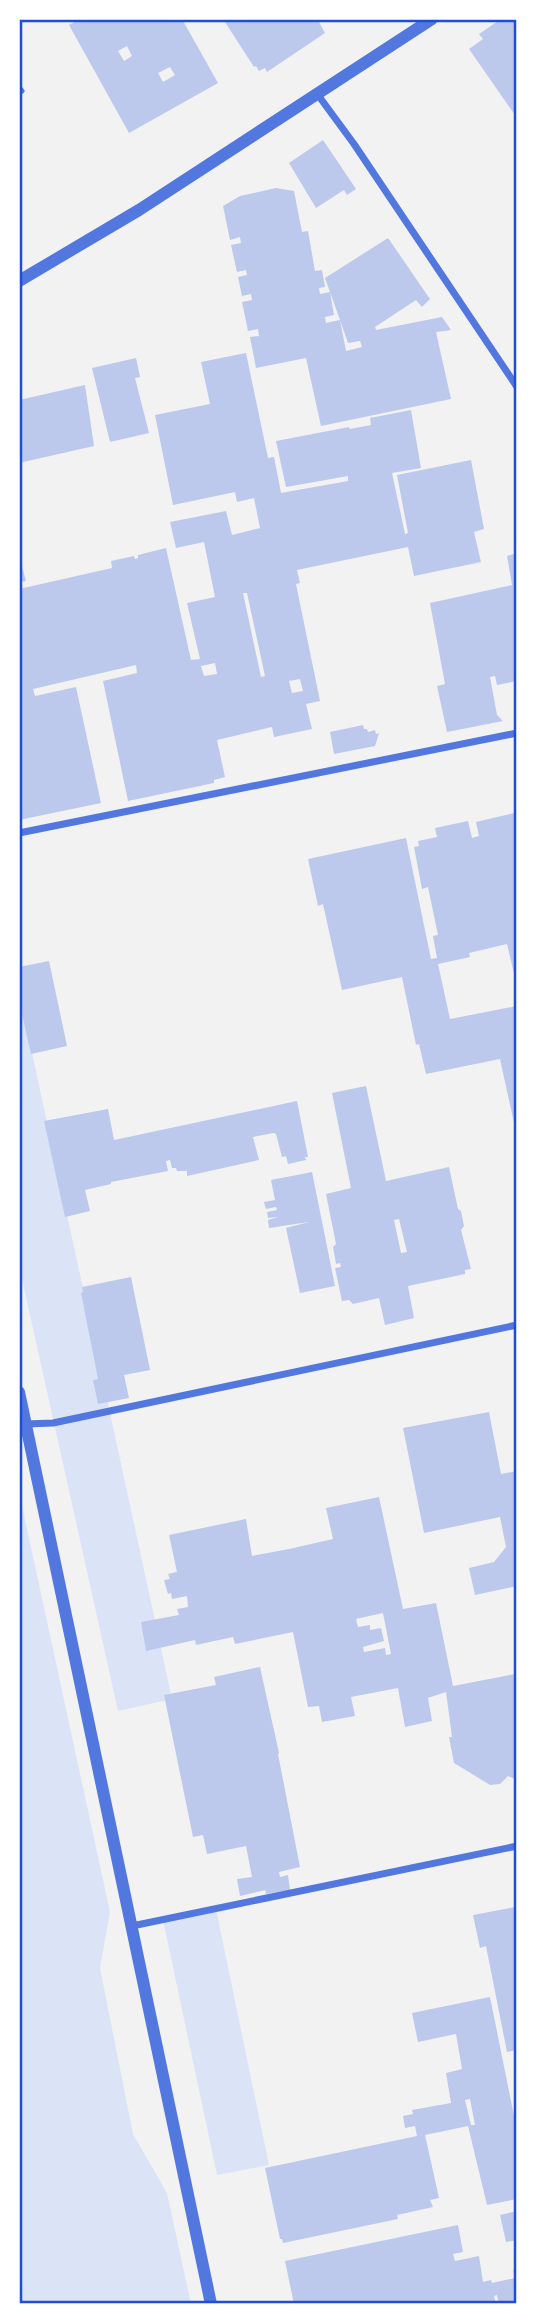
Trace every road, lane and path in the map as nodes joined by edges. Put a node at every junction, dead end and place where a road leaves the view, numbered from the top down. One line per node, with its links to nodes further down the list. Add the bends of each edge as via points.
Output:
1 (432, 19): 4 (street)
2 (19, 87): 3 (lane)
3 (19, 93)
4 (318, 95): 5 (street); 6 (street)
5 (19, 281)
6 (517, 387)
7 (517, 733): 8 (street)
8 (19, 833)
9 (517, 1325): 11 (street, via 54,1423)
10 (19, 1392): 11 (street)
11 (26, 1424): 13 (street)
12 (517, 1846): 13 (street)
13 (132, 1926): 14 (street)
14 (211, 2304)

